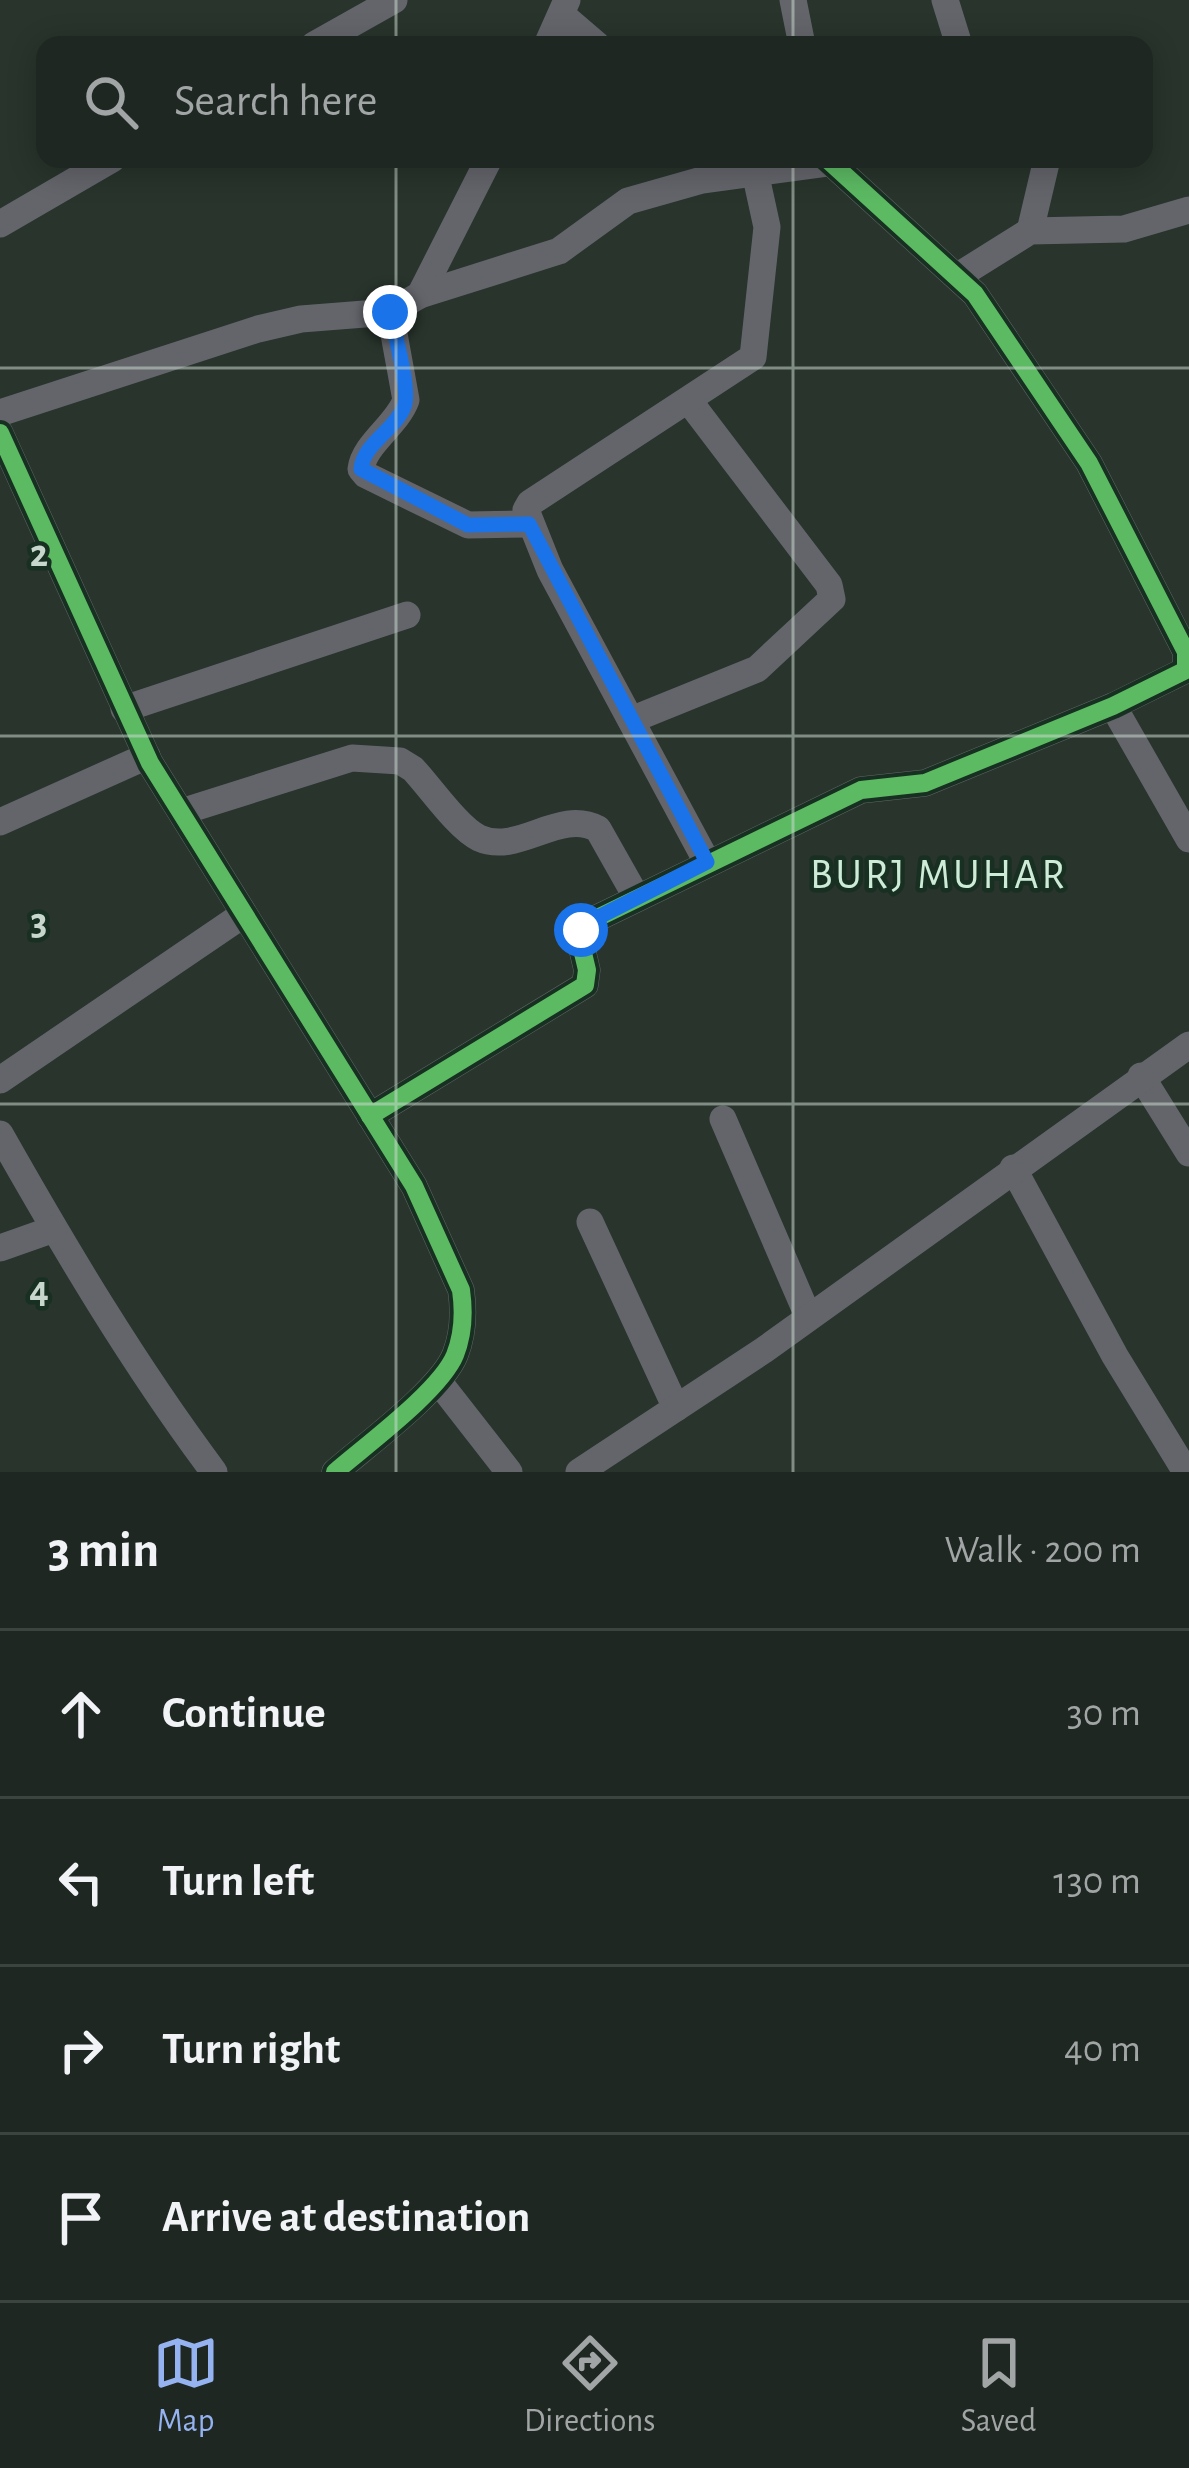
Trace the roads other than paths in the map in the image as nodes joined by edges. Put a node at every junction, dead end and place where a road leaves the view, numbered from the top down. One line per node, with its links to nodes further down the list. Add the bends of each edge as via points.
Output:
1 (394, 0): 5 (street)
2 (793, 0): 8 (street)
3 (945, 0): 9 (street)
4 (565, 8): 6 (street); 7 (street)
5 (330, 36)
6 (551, 36)
7 (588, 36)
8 (800, 36)
9 (956, 36)
10 (96, 168): 18 (street)
11 (484, 168): 21 (street)
12 (781, 168): 16 (street)
13 (838, 168): 20 (street)
14 (1045, 168): 19 (street)
15 (699, 169): 16 (street); 21 (street, via 628,201 559,251)
16 (755, 172): 23 (street, via 767,227 756,350)
17 (1189, 210): 19 (street, via 1124,229)
18 (0, 224)
19 (1030, 232): 20 (street)
20 (958, 275): 28 (street, via 1089,463 1186,652 1182,674)
21 (420, 295): 22 (street)
22 (390, 312): 24 (street, via 258,329); 26 (street, via 406,400 361,469 468,525)
23 (689, 401): 26 (street, via 530,503); 30 (street, via 832,599 757,669)
24 (0, 412)
25 (0, 434): 29 (street)
26 (529, 524): 30 (street)
27 (406, 615): 29 (street)
28 (1113, 706): 34 (street); 35 (street, via 925,783 861,790)
29 (124, 709): 31 (street)
30 (631, 720): 35 (street)
31 (147, 756): 32 (street); 33 (street)
32 (181, 812): 36 (street, via 352,758 400,760 479,838 505,841 578,822 598,829); 37 (street)
33 (0, 822)
34 (1189, 839)
35 (707, 862): 36 (street)
36 (637, 898): 41 (street, via 579,933 585,985)
37 (244, 914): 40 (street); 41 (street)
38 (1189, 1045): 39 (street)
39 (1141, 1076): 44 (street); 45 (street)
40 (0, 1081)
41 (370, 1116): 50 (street, via 414,1186 461,1290 454,1355)
42 (723, 1119): 49 (street)
43 (0, 1133): 47 (street)
44 (1189, 1154)
45 (1013, 1168): 49 (street); 56 (street)
46 (590, 1222): 51 (street)
47 (54, 1229): 48 (street); 52 (street)
48 (0, 1248)
49 (808, 1316): 51 (street)
50 (438, 1381): 53 (street); 54 (street)
51 (676, 1408): 55 (street)
52 (214, 1472)
53 (335, 1472)
54 (509, 1472)
55 (579, 1472)
56 (1186, 1472)

